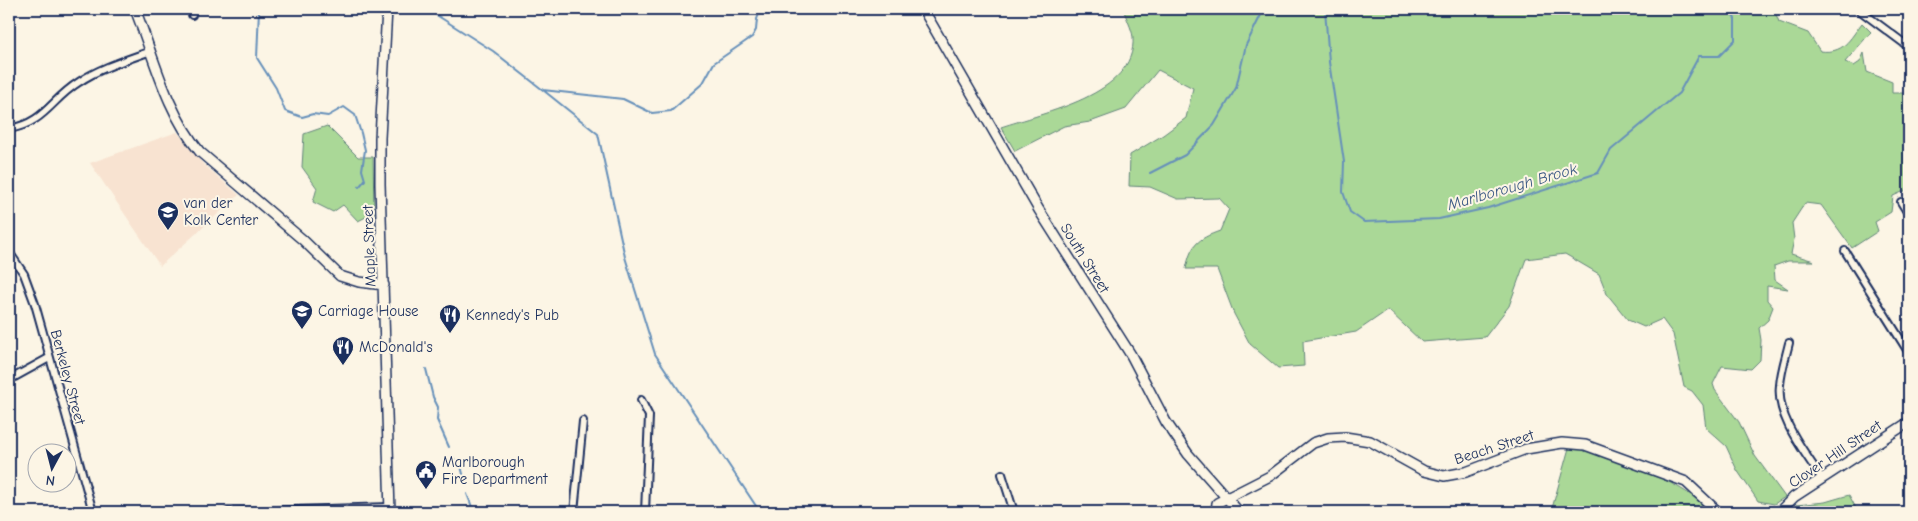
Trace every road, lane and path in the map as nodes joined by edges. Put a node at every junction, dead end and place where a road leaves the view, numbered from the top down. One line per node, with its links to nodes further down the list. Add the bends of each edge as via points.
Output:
1 (135, 9): 6 (street)
2 (387, 9): 12 (street, Maple Street, via 380,138)
3 (923, 9): 22 (street, South Street, via 1039,210 1133,359 1166,422 1188,454)
4 (1858, 9): 5 (street)
5 (1909, 47)
6 (150, 51): 7 (street, via 92,73 76,83 34,122); 12 (street, via 174,112 200,152 340,276)
7 (9, 129)
8 (1901, 202): 9 (street)
9 (1909, 215)
10 (1846, 251): 14 (street)
11 (9, 252): 15 (street, Berkeley Street, via 29,286)
12 (384, 285): 24 (street, Maple Street)
13 (1789, 343): 21 (street, via 1780,386 1781,403 1796,437)
14 (1909, 352)
15 (49, 358): 16 (street); 26 (street, Berkeley Street)
16 (9, 380)
17 (641, 400): 29 (street, via 649,416)
18 (583, 422): 28 (street)
19 (1909, 422): 21 (street, Clover Hill Street)
20 (1002, 474): 30 (street)
21 (1822, 479): 34 (street, Clover Hill Street, via 1793,498)
22 (1226, 498): 31 (street, via 1217,502); 32 (street, South Street); 33 (street, Beach Street, via 1270,476 1313,444 1345,436 1370,441 1424,471 1444,476 1466,472 1526,449 1562,443 1585,445 1686,482)
23 (9, 504): 25 (street)
24 (390, 510): 27 (street)
25 (11, 512)
26 (93, 512)
27 (228, 512)
28 (574, 512)
29 (645, 512)
30 (1014, 512)
31 (1216, 512)
32 (1239, 512)
33 (1718, 512)
34 (1779, 512)

